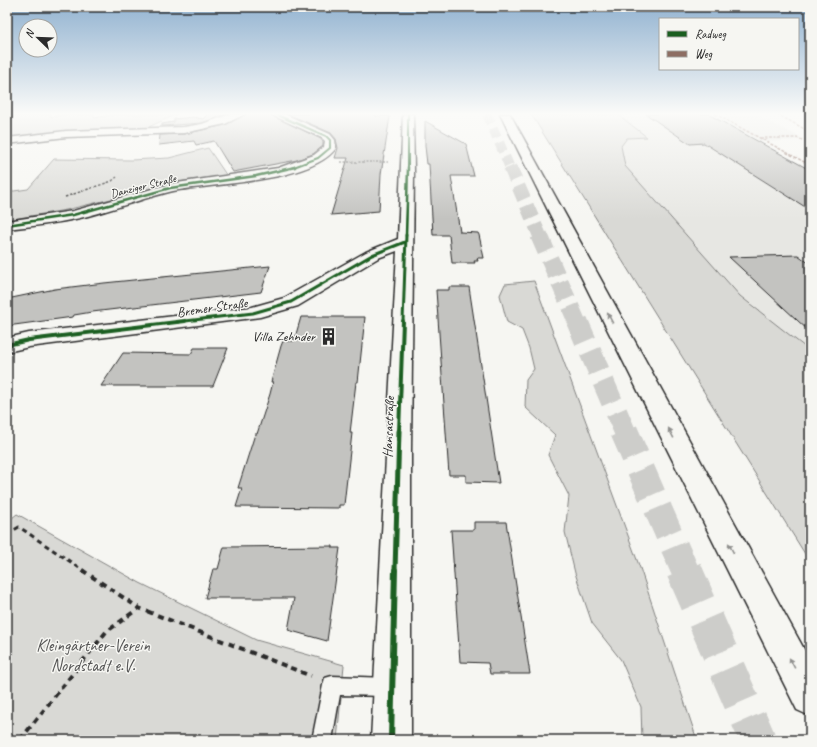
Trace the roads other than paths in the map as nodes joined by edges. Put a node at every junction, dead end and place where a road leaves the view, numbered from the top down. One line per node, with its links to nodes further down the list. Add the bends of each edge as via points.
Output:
1 (329, 149): 4 (main road, Danziger Straße, via 317,158 282,170 170,188 82,213)
2 (407, 149): 5 (main road, Hansastraße)
3 (523, 149): 8 (main road, one-way to 3)
4 (7, 225)
5 (405, 242): 6 (main road, Bremer Straße, via 372,255 291,302 253,313 29,340); 7 (main road, Hansastraße)
6 (7, 345)
7 (393, 687): 9 (lane, via 332,685); 10 (main road, Hansastraße)
8 (810, 697)
9 (322, 740)
10 (391, 740)

